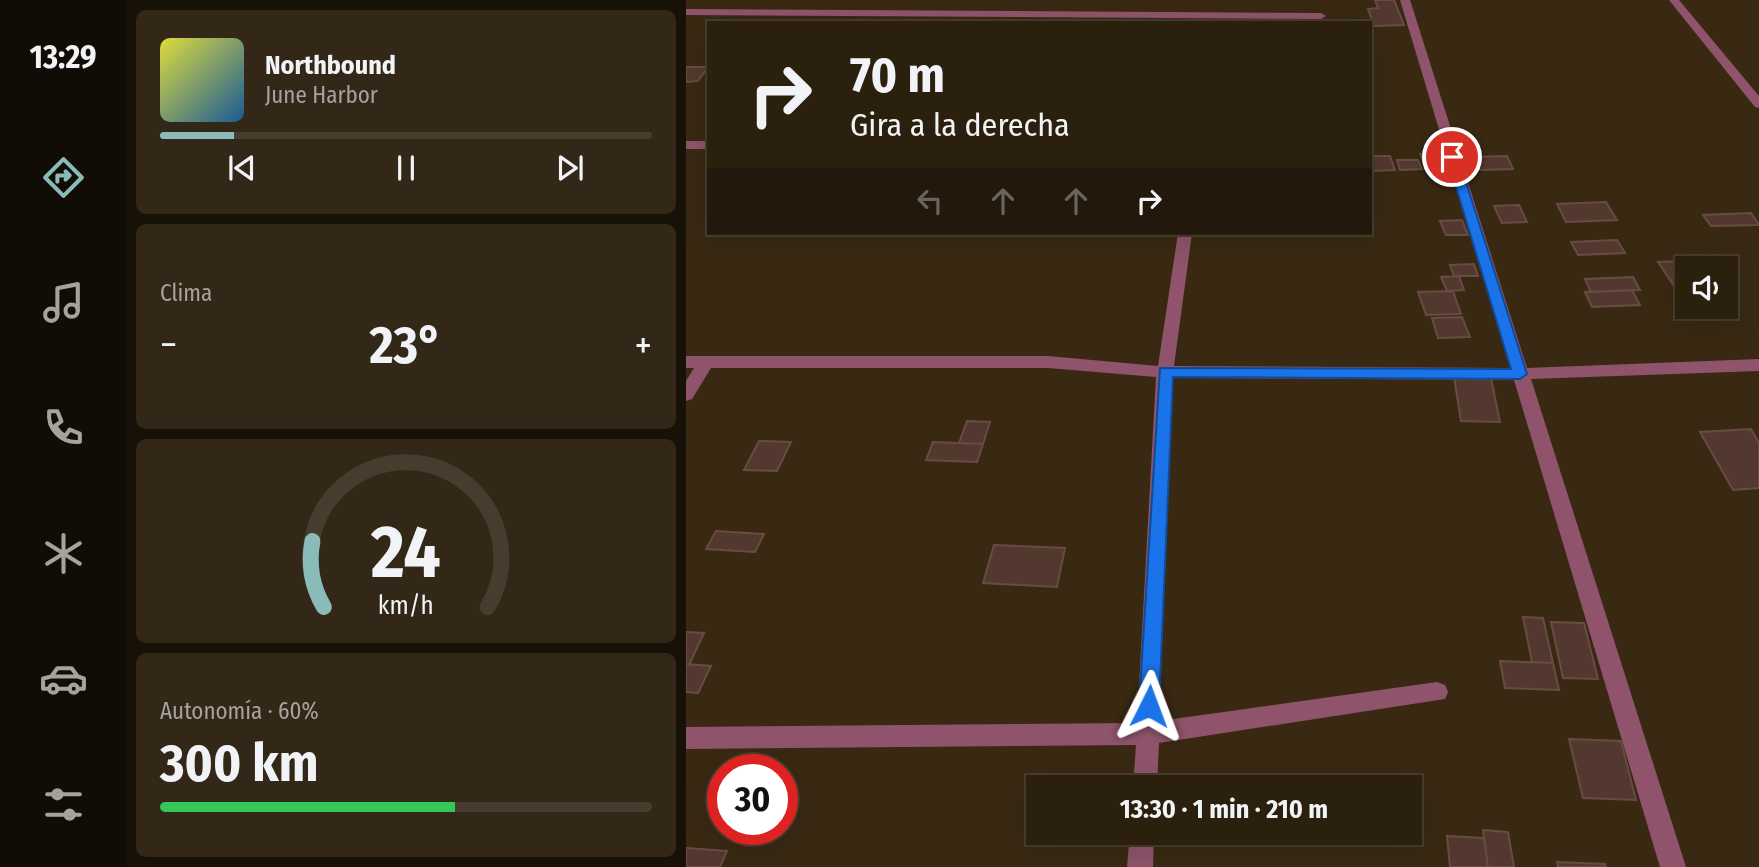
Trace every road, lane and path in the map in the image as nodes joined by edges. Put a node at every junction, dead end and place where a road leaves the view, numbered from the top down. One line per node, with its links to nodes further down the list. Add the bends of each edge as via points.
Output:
1 (1207, 0): 6 (street)
2 (1405, 0): 15 (street)
3 (1674, 0): 7 (street)
4 (686, 12): 6 (street)
5 (1321, 16): 6 (street)
6 (1205, 19)
7 (1759, 104)
8 (686, 145): 9 (street)
9 (707, 145)
10 (1185, 235): 14 (street)
11 (686, 362): 12 (street)
12 (706, 362): 14 (street, via 1048,362); 16 (street)
13 (1759, 365): 15 (street)
14 (1165, 372): 15 (street); 18 (street)
15 (1520, 374): 23 (street)
16 (686, 395)
17 (1437, 692): 18 (street)
18 (1147, 734): 19 (street); 20 (street)
19 (686, 738)
20 (1145, 775)
21 (1141, 845): 22 (street)
22 (1140, 867)
23 (1674, 867)

